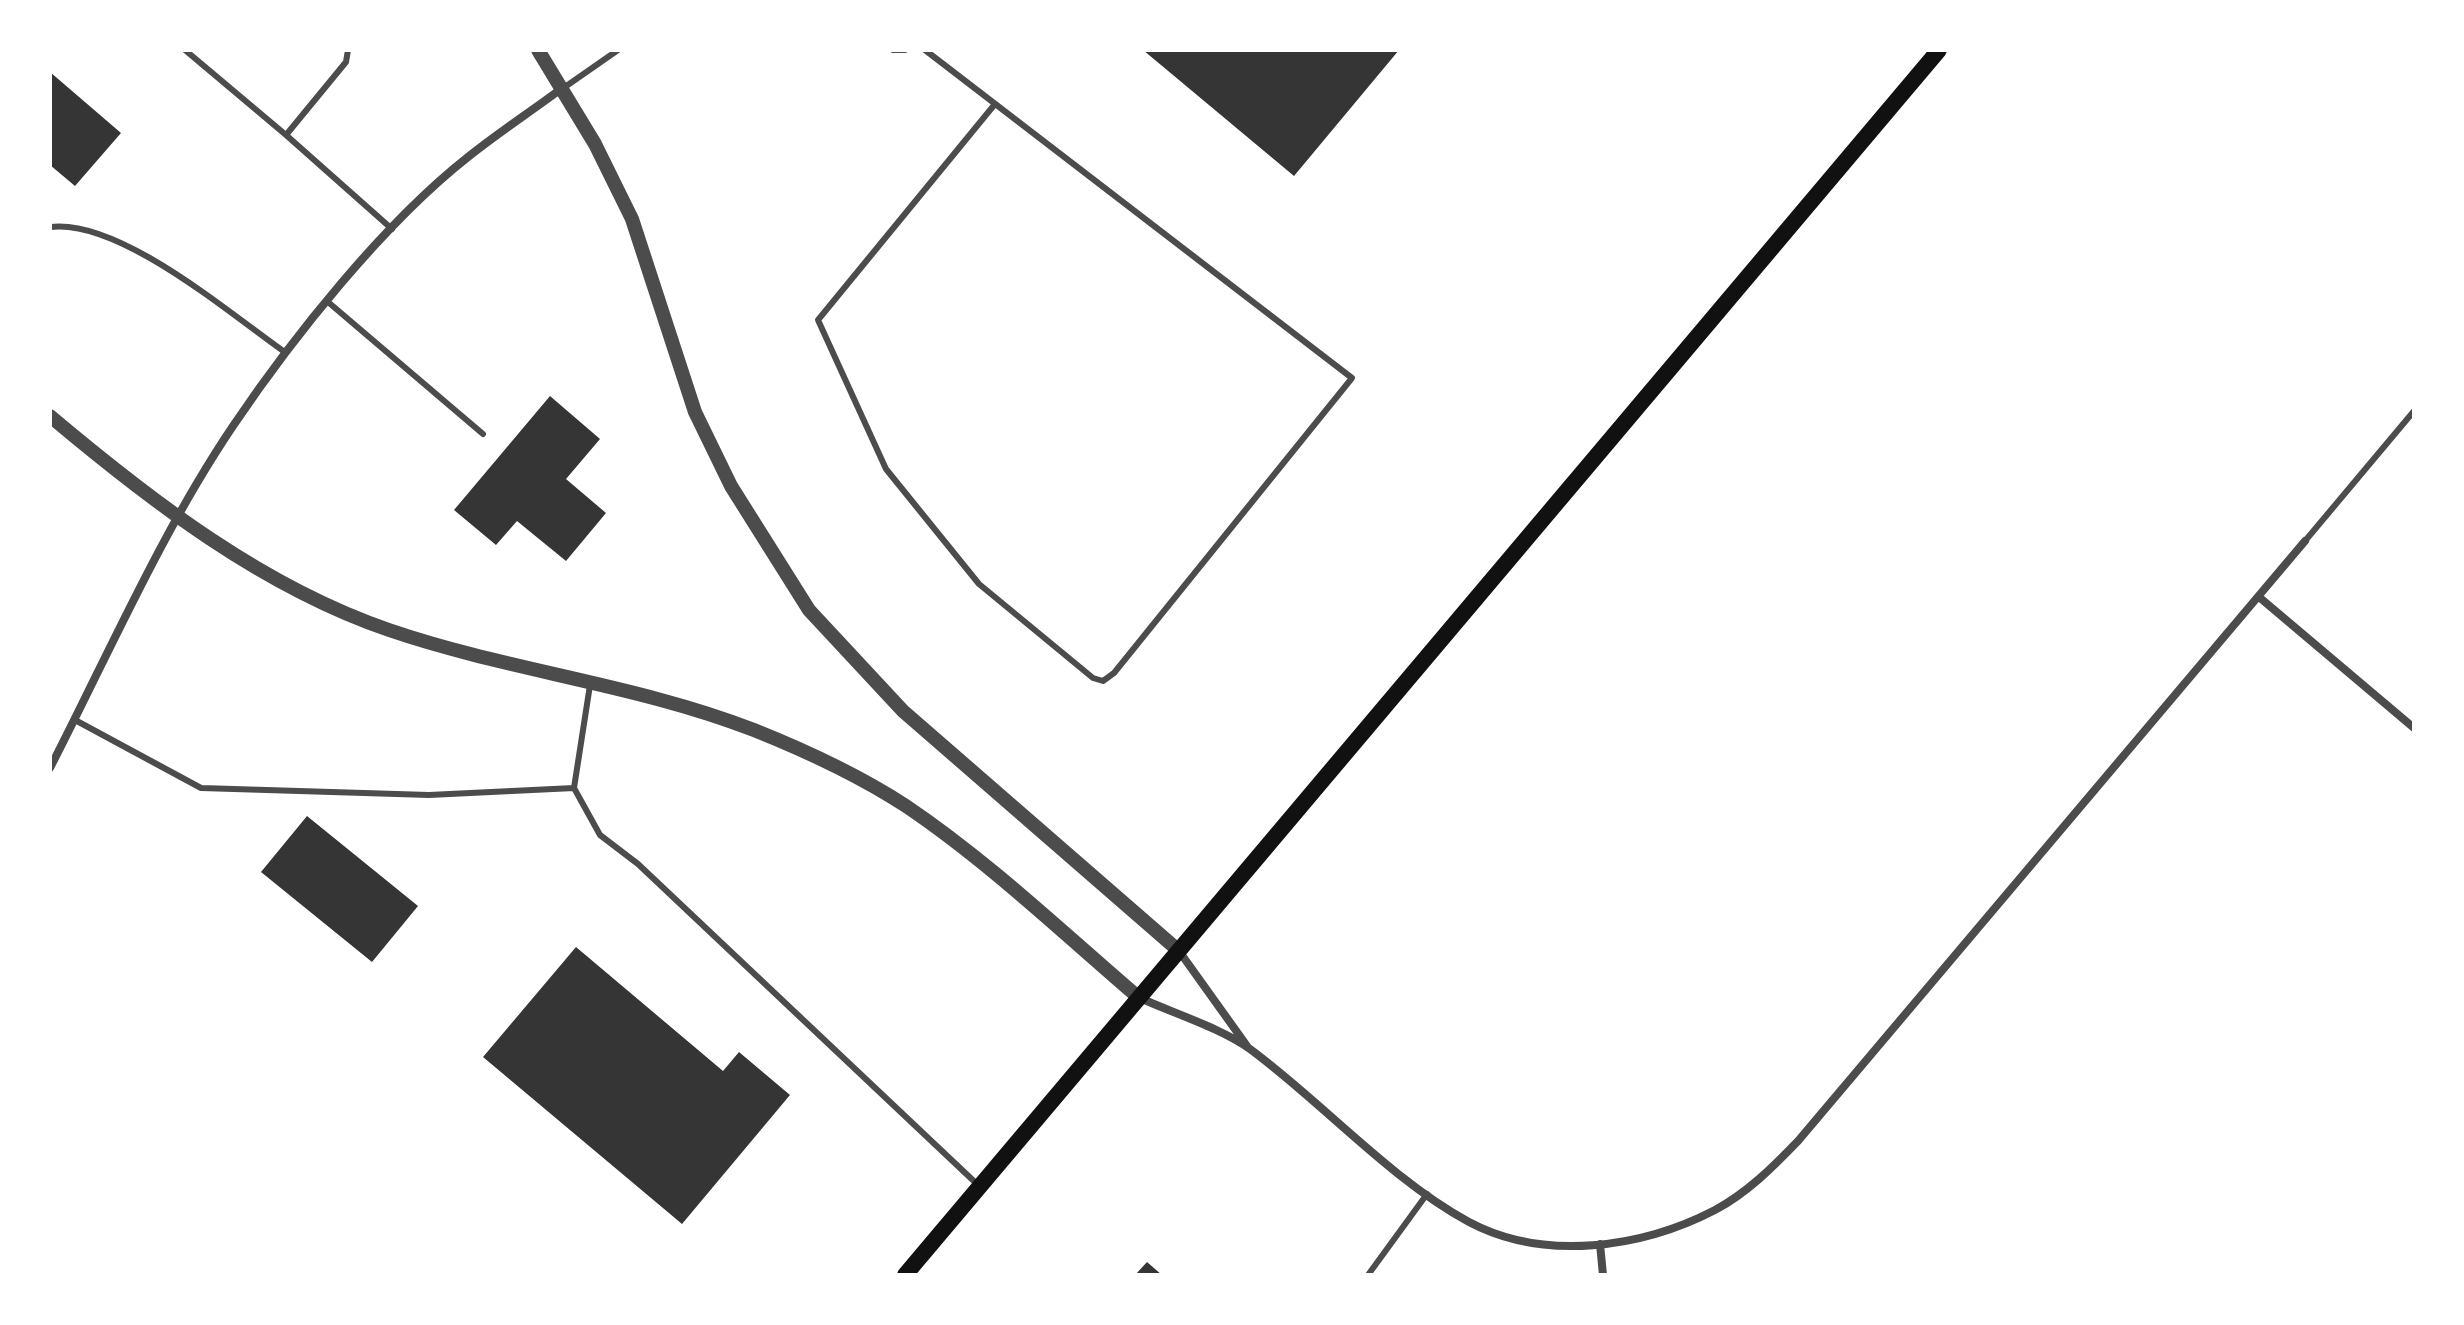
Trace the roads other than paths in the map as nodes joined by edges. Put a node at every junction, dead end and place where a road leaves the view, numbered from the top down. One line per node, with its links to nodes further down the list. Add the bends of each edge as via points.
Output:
1 (185, 50): 13 (lane)
2 (348, 50): 13 (lane, via 346,62)
3 (538, 50): 11 (street)
4 (618, 50): 11 (lane)
5 (893, 50): 6 (lane)
6 (905, 50)
7 (925, 50): 10 (lane)
8 (943, 50): 10 (lane)
9 (1939, 50): 29 (main road)
10 (936, 59): 12 (lane)
11 (561, 89): 15 (street, via 466,159); 29 (street, via 632,219 695,412 725,474 809,610 903,711)
12 (995, 104): 12 (lane, via 1352,378 1215,552 1103,681 979,584 886,469 818,320)
13 (286, 135): 15 (lane)
14 (50, 227): 17 (lane, via 80,229 141,251)
15 (392, 229): 16 (street)
16 (328, 302): 17 (street); 20 (lane)
17 (286, 353): 21 (street, via 233,427)
18 (2414, 411): 22 (lane)
19 (50, 416): 21 (street)
20 (483, 434)
21 (180, 517): 24 (street, via 301,591 387,629); 25 (street)
22 (2305, 541): 23 (street)
23 (2259, 597): 26 (street); 34 (street, via 1798,1141 1760,1179 1716,1210 1668,1231)
24 (590, 681): 28 (lane); 30 (street, via 755,731 902,804 947,835)
25 (75, 720): 27 (street); 28 (lane, via 201,788 429,795)
26 (2414, 728)
27 (50, 768)
28 (574, 788): 32 (lane, via 600,835 638,864)
29 (1179, 951): 30 (main road); 31 (street)
30 (1139, 998): 31 (street); 32 (main road)
31 (1247, 1047): 33 (street)
32 (980, 1187): 35 (main road)
33 (1427, 1194): 34 (street, via 1470,1222 1518,1240 1570,1247); 36 (lane)
34 (1600, 1244): 37 (street)
35 (905, 1275)
36 (1368, 1275)
37 (1603, 1275)

